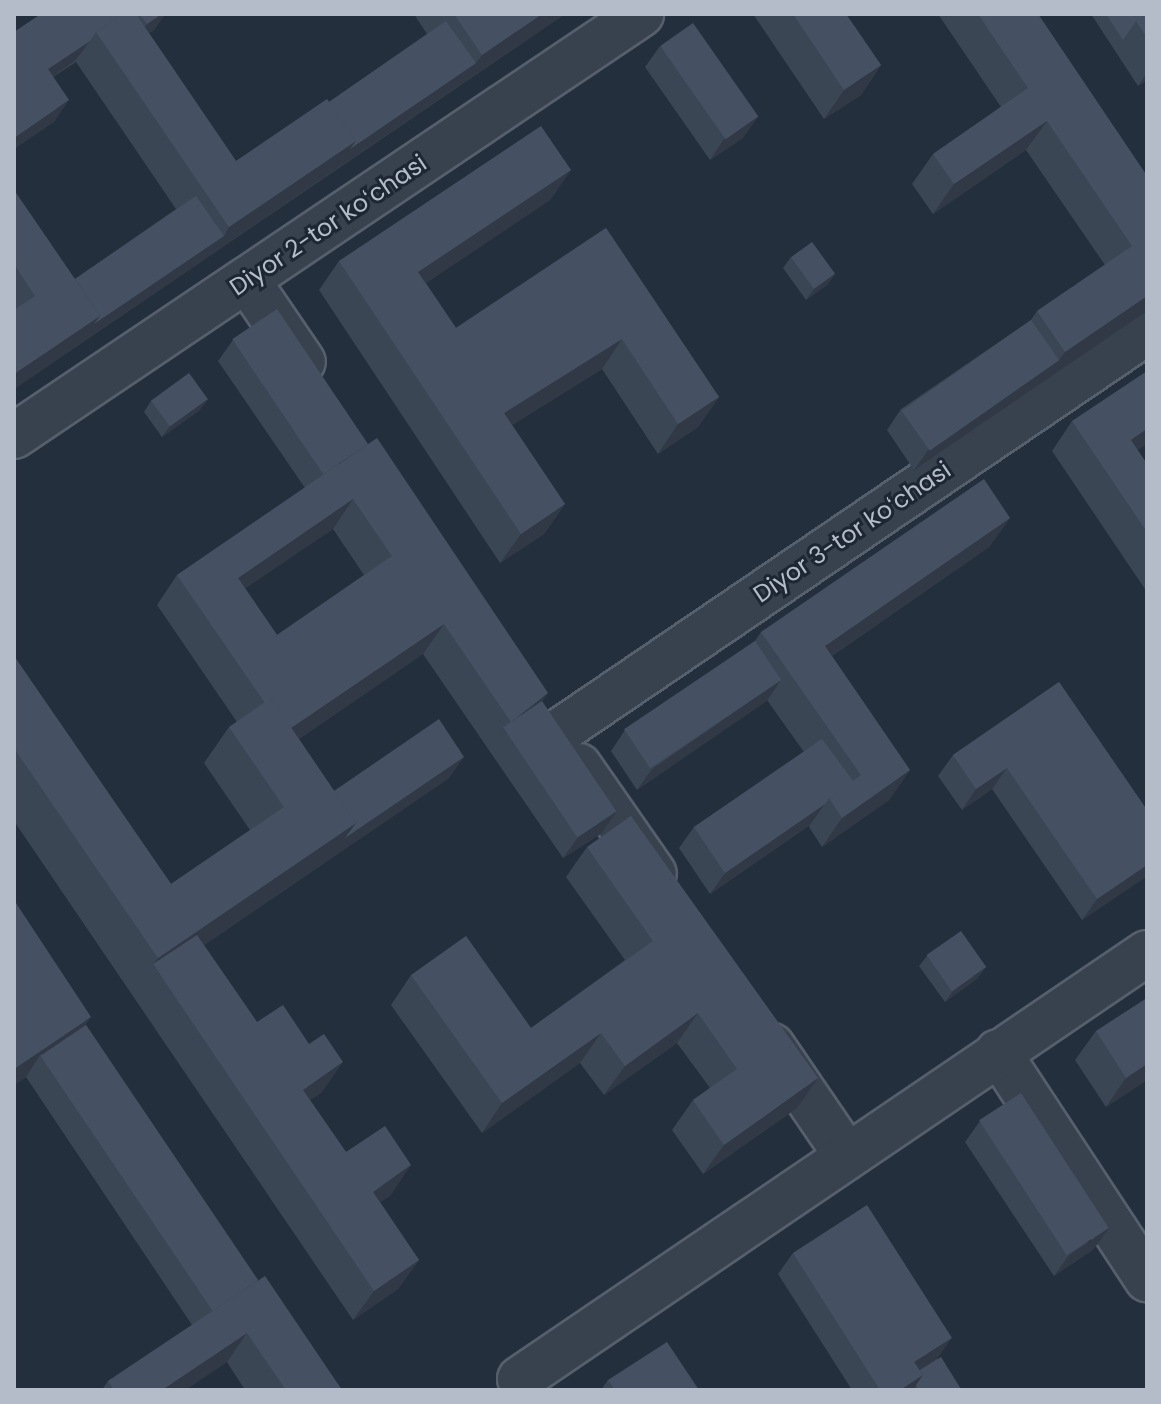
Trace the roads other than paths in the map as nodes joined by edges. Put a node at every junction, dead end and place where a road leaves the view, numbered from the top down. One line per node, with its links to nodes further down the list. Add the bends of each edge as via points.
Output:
1 (641, 14): 2 (street, Diyor 2-tor koʻchasi)
2 (247, 280): 4 (street); 5 (street, Diyor 2-tor koʻchasi)
3 (1147, 332): 7 (street, Diyor 3-tor koʻchasi)
4 (327, 396)
5 (14, 436)
6 (530, 694): 7 (street)
7 (557, 733): 8 (street)
8 (674, 903)
9 (1147, 953): 11 (street)
10 (746, 1009): 12 (street)
11 (998, 1052): 12 (street); 13 (street)
12 (845, 1153): 14 (street)
13 (1147, 1279)
14 (516, 1386)

